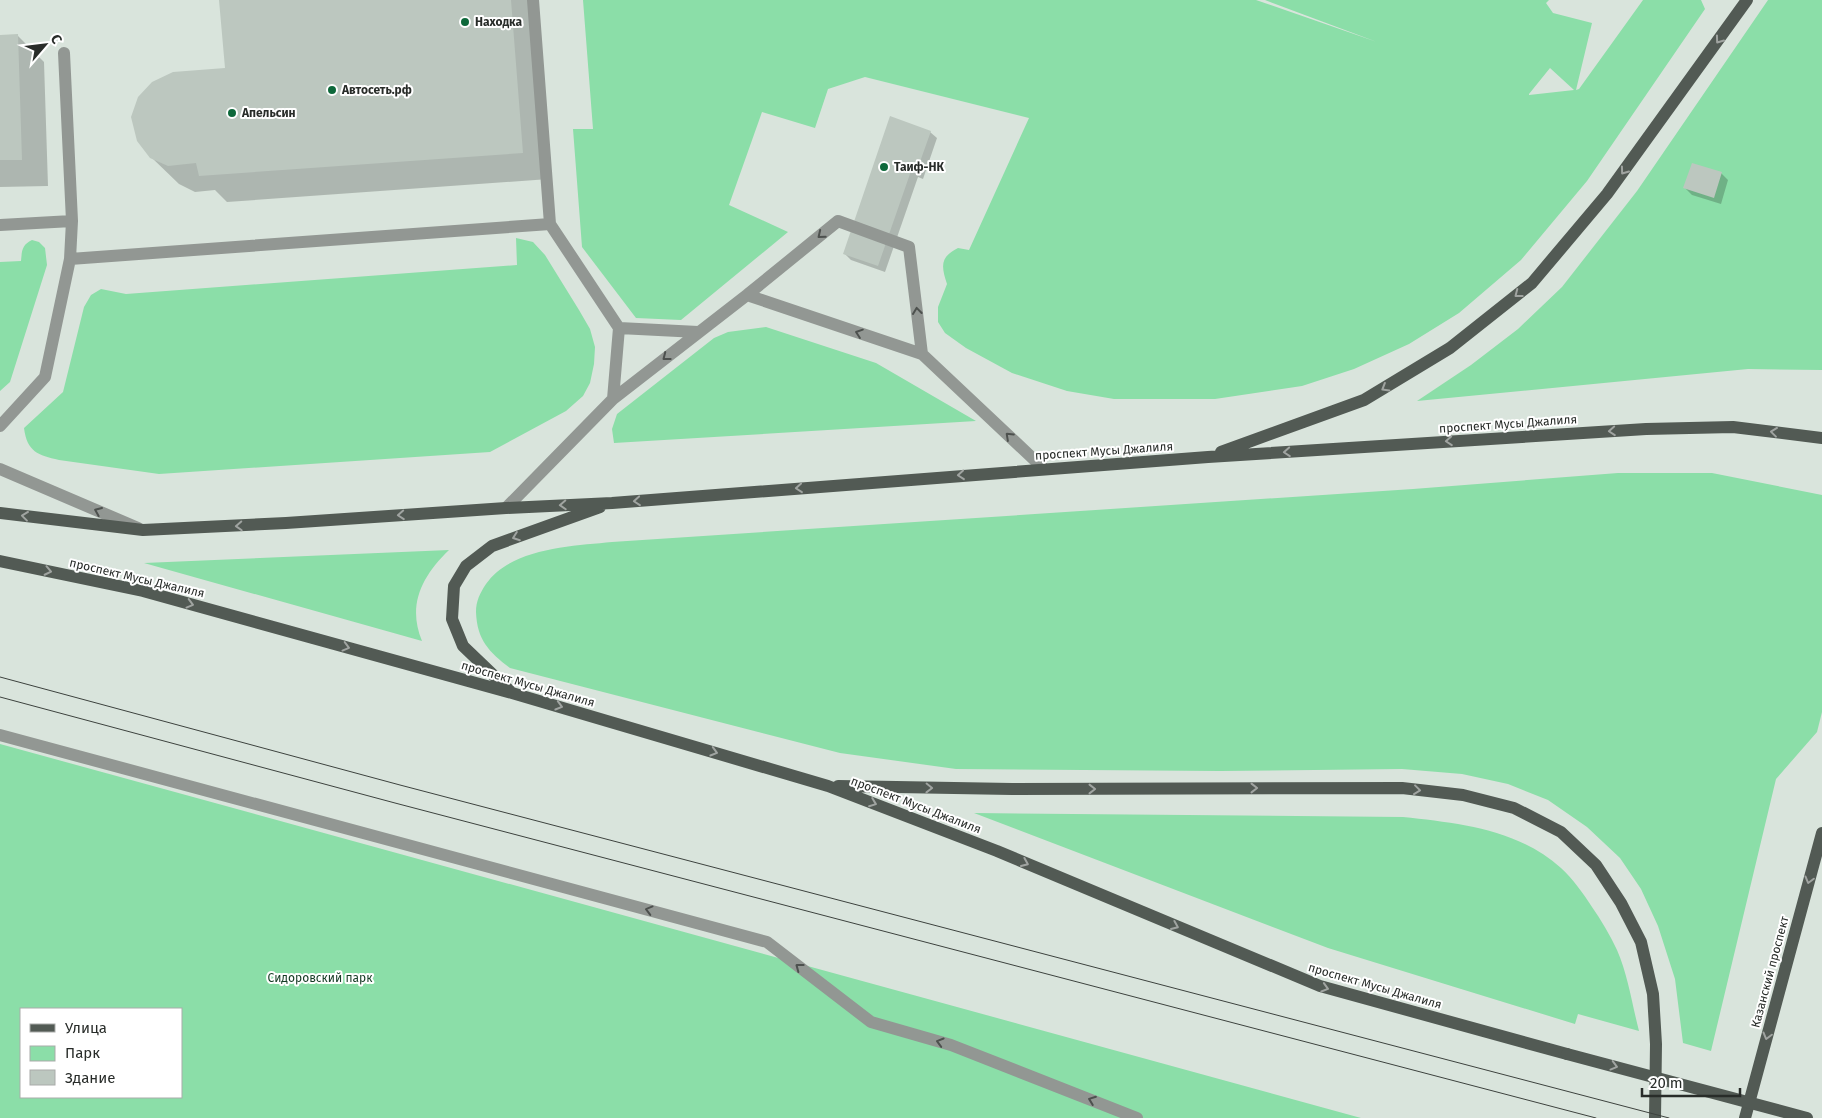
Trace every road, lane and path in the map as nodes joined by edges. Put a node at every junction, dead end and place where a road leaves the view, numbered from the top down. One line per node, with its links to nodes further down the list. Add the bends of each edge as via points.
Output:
1 (533, 0): 5 (street)
2 (1747, 0): 15 (main road, one-way to 15, via 1607,194 1532,283 1450,348 1364,400)
3 (64, 53): 4 (street)
4 (72, 221): 6 (street); 7 (street)
5 (550, 224): 7 (street); 9 (street)
6 (0, 225)
7 (70, 259): 13 (street, via 45,377)
8 (747, 295): 10 (street); 11 (street, one-way to 8); 11 (street, one-way to 8, via 909,247 838,221)
9 (619, 328): 10 (street); 12 (street)
10 (698, 332): 12 (street, one-way to 12)
11 (922, 354): 17 (street, one-way to 11)
12 (613, 399): 19 (street)
13 (0, 426)
14 (1822, 438): 15 (main road, проспект Мусы Джалиля, one-way to 15, via 1733,427 1646,429)
15 (1208, 457): 17 (main road, проспект Мусы Джалиля)
16 (0, 469): 21 (street, one-way to 16)
17 (1044, 469): 18 (main road, проспект Мусы Джалиля, one-way to 18)
18 (612, 503): 19 (main road, проспект Мусы Джалиля, one-way to 19); 23 (main road, one-way to 23, via 492,546 466,566 454,586 452,619 463,646)
19 (506, 508): 21 (main road, проспект Мусы Джалиля, one-way to 21, via 286,524)
20 (0, 512): 21 (main road, проспект Мусы Джалиля, one-way to 20)
21 (143, 530)
22 (0, 561): 23 (main road, проспект Мусы Джалиля, one-way to 23, via 142,591)
23 (512, 692): 25 (main road, проспект Мусы Джалиля, one-way to 25)
24 (0, 735): 27 (street, one-way to 24, via 951,1045 872,1022 767,942)
25 (828, 786): 28 (main road, one-way to 28, via 1402,788 1463,795 1514,808 1561,832 1596,865 1621,903 1640,942 1653,994); 30 (main road, проспект Мусы Джалиля, one-way to 30, bridge, via 997,851 1320,986)
26 (1822, 832): 29 (main road, Казанский проспект, one-way to 29)
27 (1137, 1118)
28 (1655, 1118)
29 (1745, 1118)
30 (1807, 1118)

